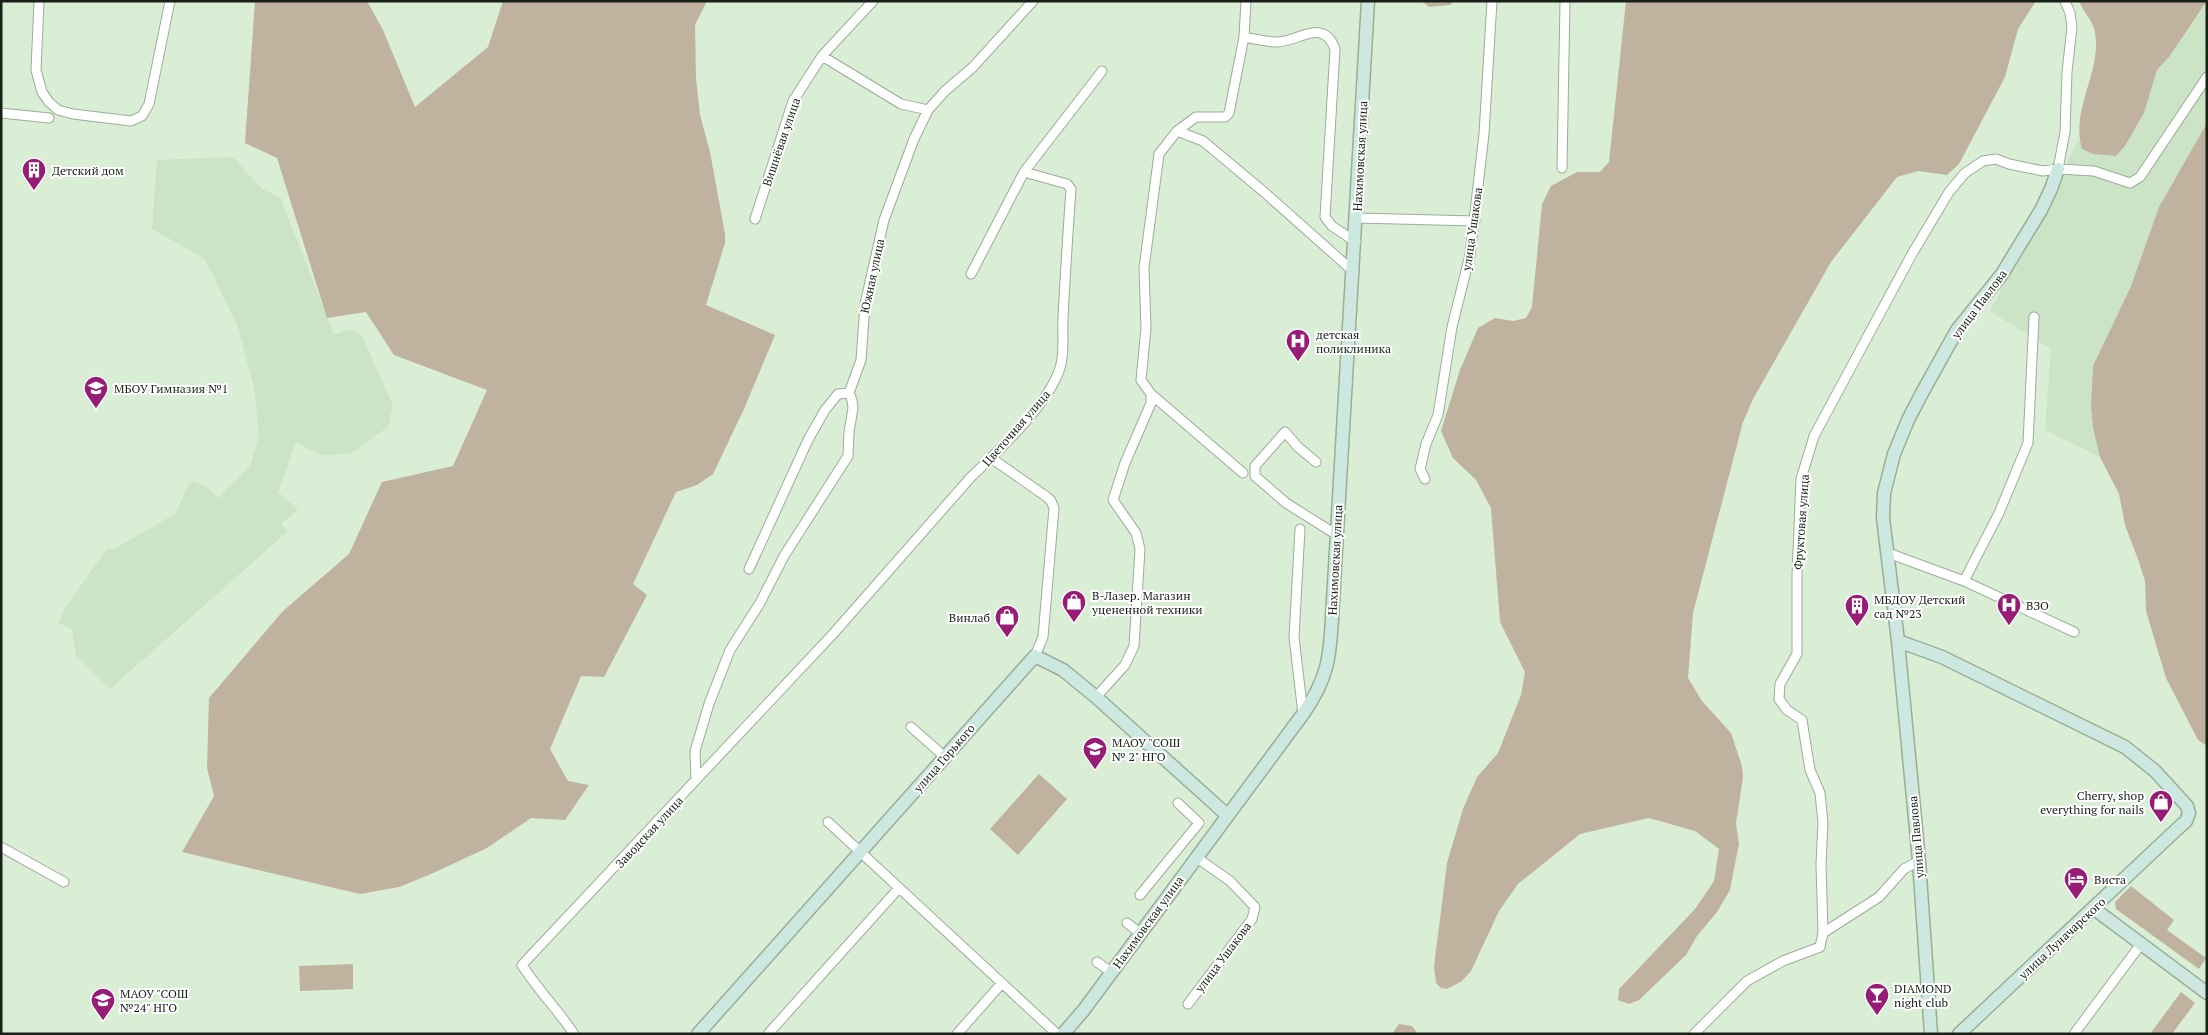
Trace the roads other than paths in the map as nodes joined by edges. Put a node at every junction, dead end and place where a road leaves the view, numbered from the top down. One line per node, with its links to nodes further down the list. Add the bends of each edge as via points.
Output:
1 (39, 1): 2 (street, via 36,70 42,92 49,102 58,110 73,114 132,120 142,116 149,104)
2 (170, 1)
3 (873, 1): 11 (street, Вишнёвая улица)
4 (1033, 1): 14 (street, Южная улица, via 973,67)
5 (1246, 1): 10 (street)
6 (1368, 1): 21 (main road, Нахимовская улица)
7 (1492, 1): 23 (street, улица Ушакова)
8 (1565, 1): 18 (street)
9 (2065, 1): 19 (street, via 2072,27 2065,132)
10 (1244, 37): 17 (street, via 1229,113 1225,117 1196,117); 24 (street, via 1278,42 1318,33 1333,42 1336,49 1326,217 1332,226)
11 (822, 56): 14 (street, via 901,104); 22 (street, Вишнёвая улица, via 793,101)
12 (1102, 71): 20 (street)
13 (2207, 77): 19 (street, via 2135,181 2130,183 2094,171)
14 (928, 110): 28 (street, Южная улица, via 884,220 865,304 860,360)
15 (1, 113): 16 (street)
16 (49, 118)
17 (1177, 131): 25 (street, via 1203,141); 29 (street, via 1159,154 1144,268 1146,328 1141,380)
18 (1562, 168)
19 (2058, 169): 36 (main road, улица Павлова, via 2041,210 2002,274 1957,330 1908,420 1894,454 1884,493 1883,518); 61 (street, Фруктовая улица, via 2043,171 1996,159 1983,161 1965,173 1949,192 1912,254 1811,445 1801,479 1797,654 1780,684 1779,699 1787,710 1802,720 1810,770 1820,793)
20 (1024, 172): 26 (street); 30 (street, Цветочная улица, via 1067,184 1071,189 1062,356 1053,386)
21 (1357, 218): 23 (street); 24 (main road, Нахимовская улица)
22 (755, 219)
23 (1475, 221): 33 (street, улица Ушакова, via 1452,327 1438,415 1420,469)
24 (1356, 242): 25 (main road, Нахимовская улица)
25 (1354, 272): 35 (main road, Нахимовская улица)
26 (971, 274)
27 (2034, 316): 38 (street, via 2028,443 1999,513)
28 (849, 393): 37 (street, via 838,394 812,432); 47 (street, via 853,408 848,456 784,556 760,603 730,650 695,751)
29 (1151, 394): 32 (street); 43 (street, via 1113,500 1136,534 1140,549 1134,646 1125,665)
30 (991, 458): 40 (street, Цветочная улица); 42 (street, улица Горького, via 1047,497 1054,508 1043,637)
31 (1316, 462): 35 (street, via 1285,432 1255,466 1255,476 1286,504)
32 (1243, 473)
33 (1425, 479)
34 (1300, 529): 44 (street, via 1294,637)
35 (1337, 535): 44 (main road, Нахимовская улица, via 1328,663 1320,687)
36 (1888, 553): 38 (street); 41 (main road, улица Павлова)
37 (749, 569)
38 (1964, 581): 39 (street)
39 (2074, 632)
40 (833, 634): 47 (street, Заводская улица)
41 (1898, 641): 54 (main road, улица Павлова); 58 (main road, улица Луначарского, via 1942,657 2125,747 2181,797 2189,813 2186,820)
42 (1035, 656): 43 (main road, via 1063,670); 46 (main road, улица Горького)
43 (1096, 697): 49 (main road)
44 (1303, 714): 49 (main road, Нахимовская улица)
45 (911, 727): 46 (street)
46 (944, 757): 52 (main road, улица Горького)
47 (696, 780): 68 (street, Заводская улица, via 522,965)
48 (1178, 803): 57 (street, via 1200,823)
49 (1227, 815): 53 (main road, Нахимовская улица)
50 (828, 822): 52 (street)
51 (1, 847): 55 (street)
52 (861, 853): 56 (street); 69 (main road, улица Горького)
53 (1196, 857): 60 (main road, Нахимовская улица); 67 (street, улица Ушакова, via 1230,881 1255,907 1252,919)
54 (1918, 861): 61 (street, via 1904,869 1879,897); 75 (main road, улица Павлова)
55 (64, 882)
56 (899, 888): 65 (street); 70 (street)
57 (1140, 894)
58 (2093, 908): 62 (main road); 76 (main road, улица Луначарского)
59 (1127, 924): 60 (street)
60 (1140, 933): 64 (main road, Нахимовская улица)
61 (1823, 933): 74 (street, via 1820,947 1783,961 1747,981)
62 (2141, 944): 66 (main road); 77 (street)
63 (1097, 962): 64 (street)
64 (1111, 972): 73 (main road, Нахимовская улица)
65 (1002, 983): 71 (street); 72 (street)
66 (2207, 993)
67 (1188, 1004)
68 (574, 1034)
69 (698, 1034)
70 (768, 1034)
71 (957, 1034)
72 (1058, 1034)
73 (1063, 1034)
74 (1694, 1034)
75 (1931, 1034)
76 (1959, 1034)
77 (2074, 1034)

